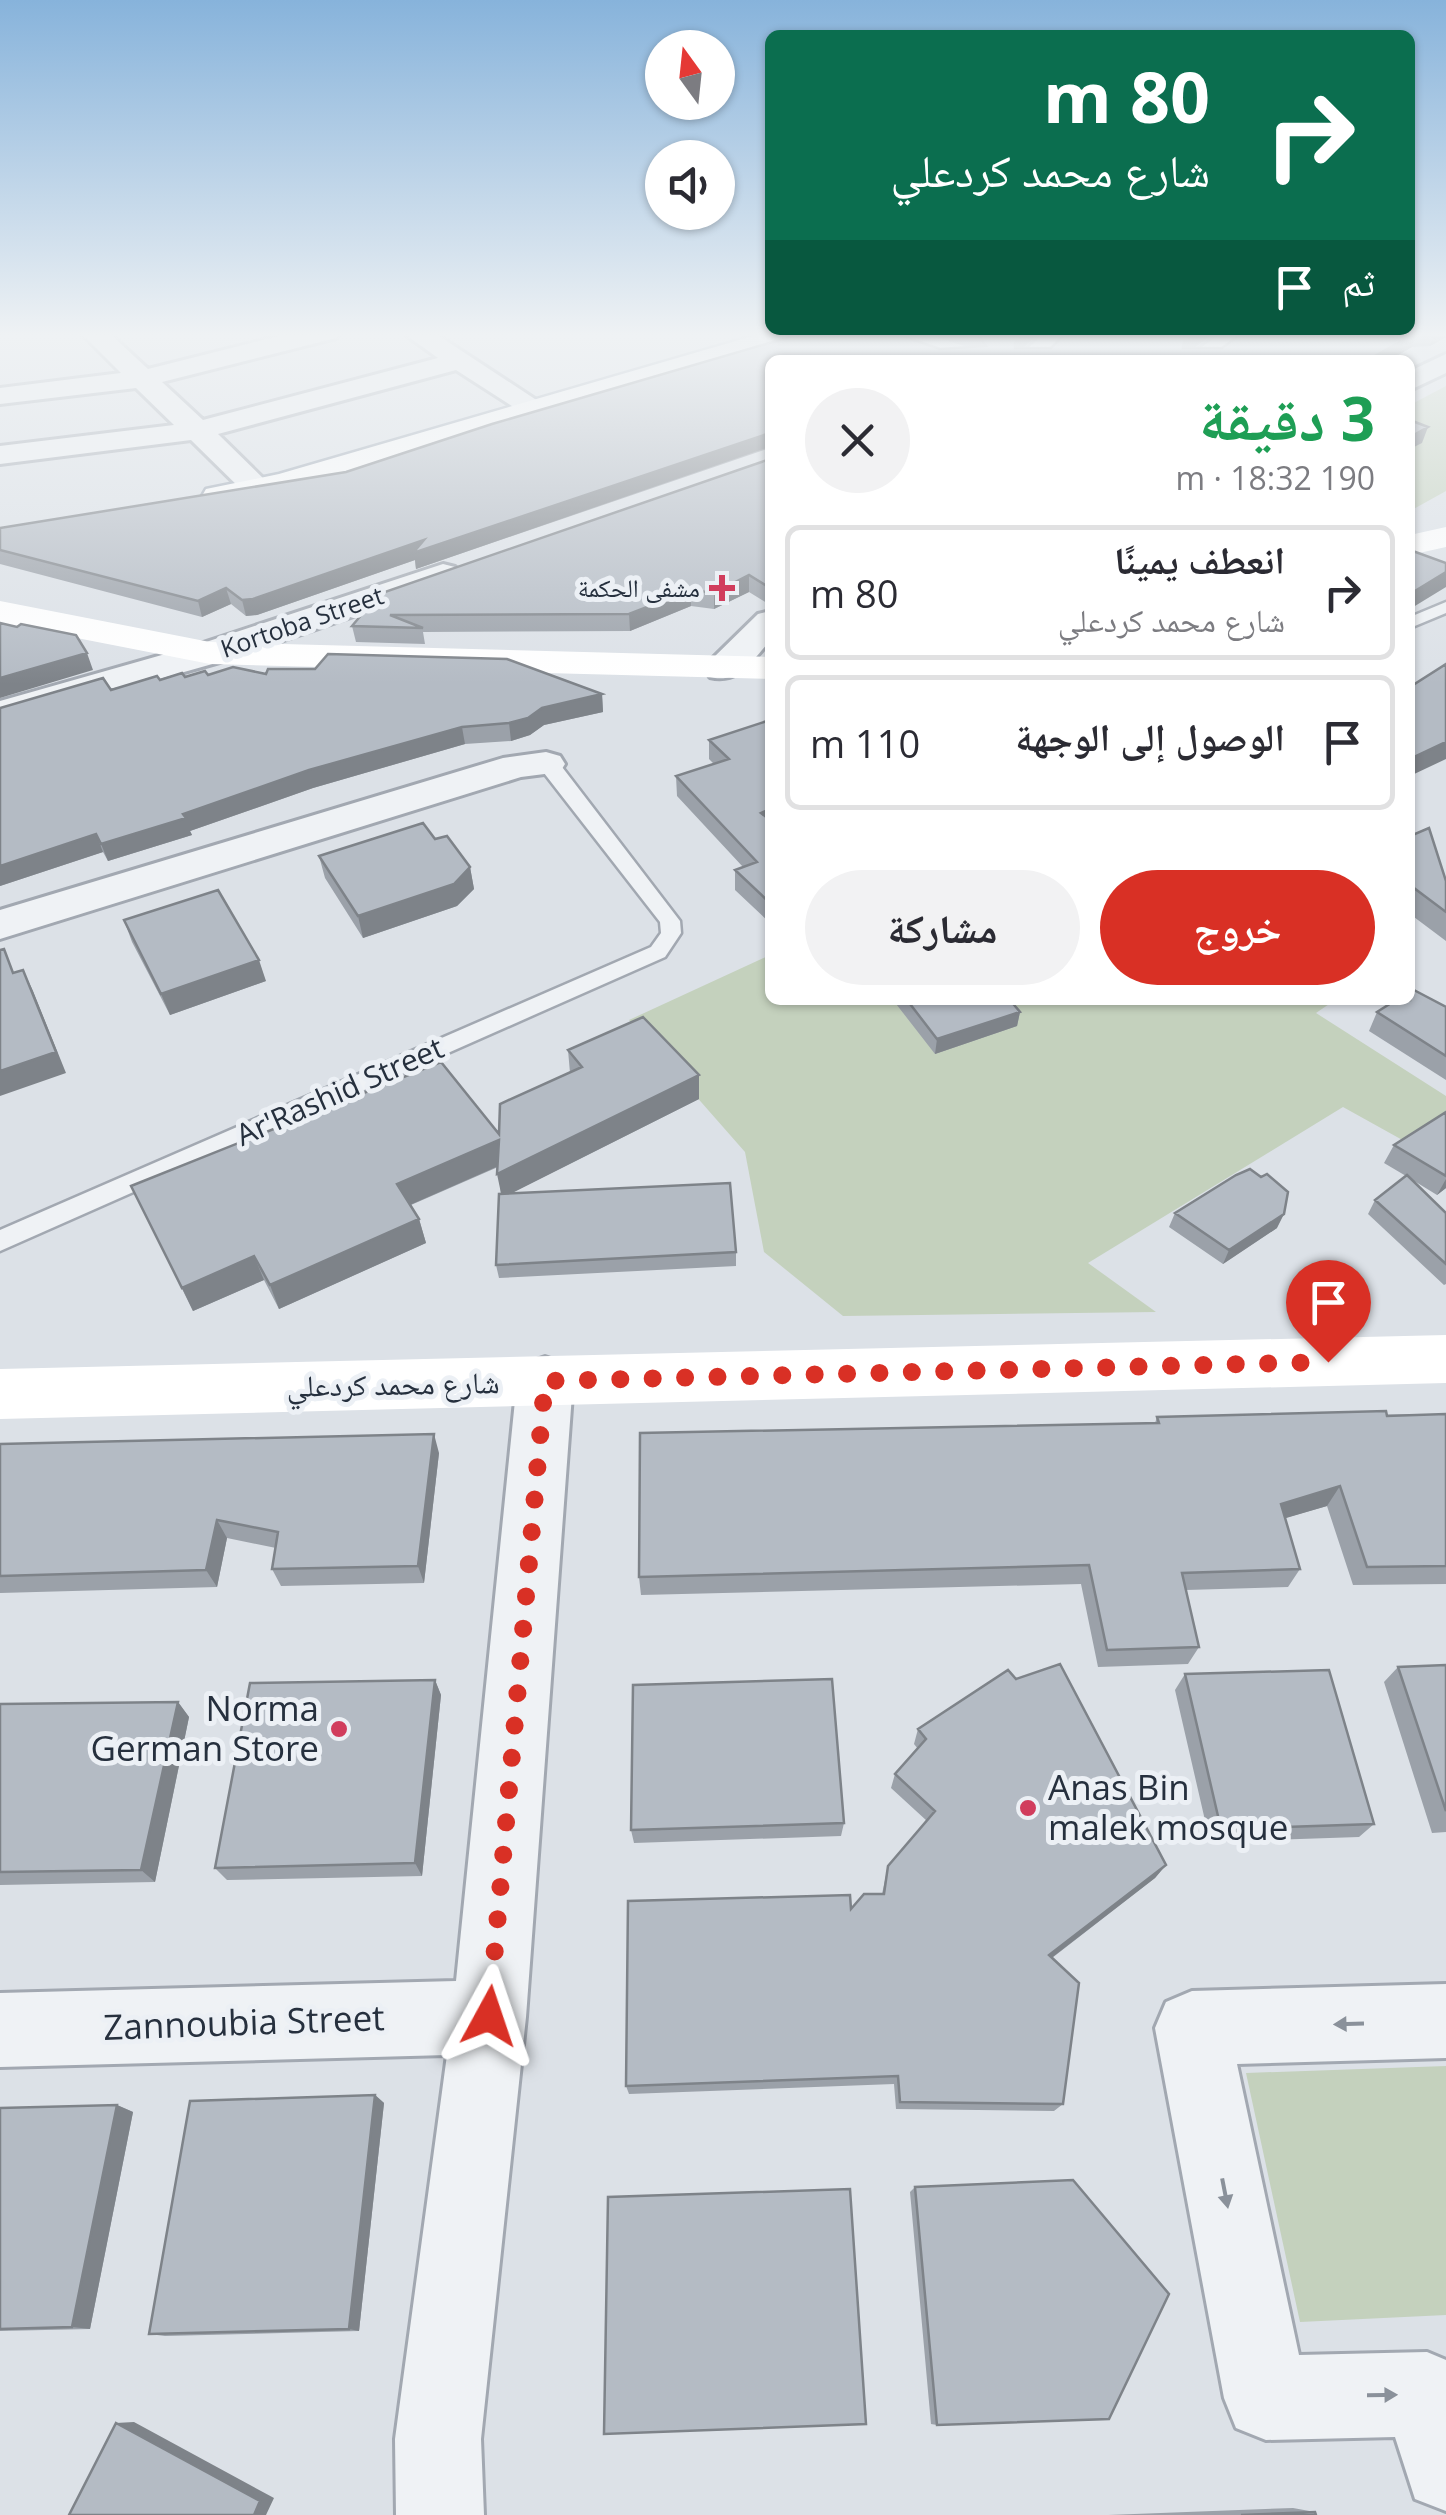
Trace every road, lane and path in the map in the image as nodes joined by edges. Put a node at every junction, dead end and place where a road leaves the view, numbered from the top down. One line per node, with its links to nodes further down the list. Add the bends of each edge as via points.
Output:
1 (46, 449): 4 (street)
2 (215, 449): 5 (street)
3 (396, 449): 5 (main road)
4 (0, 455)
5 (258, 489): 6 (main road)
6 (191, 500)
7 (1446, 537): 8 (main road)
8 (1415, 544)
9 (477, 562): 14 (street, Kortoba Street)
10 (1446, 608): 12 (lane)
11 (0, 612): 14 (main road)
12 (1415, 622)
13 (765, 626): 16 (street)
14 (210, 653): 16 (main road); 17 (street, Kortoba Street)
15 (765, 668): 16 (main road)
16 (722, 669)
17 (0, 713)
18 (546, 764): 19 (street, via 526,763); 20 (lane, via 670,921 658,952)
19 (0, 925)
20 (0, 1240)
21 (1446, 1359): 22 (main road, شارع محمد كردعلي)
22 (545, 1381): 23 (main road, شارع محمد كردعلي); 24 (street)
23 (0, 1394)
24 (489, 2016): 26 (street, Zannoubia Street); 28 (street)
25 (1446, 2021): 27 (street, one-way to 27, via 1192,2028 1266,2398 1427,2394)
26 (0, 2030)
27 (1446, 2468)
28 (429, 2490)

